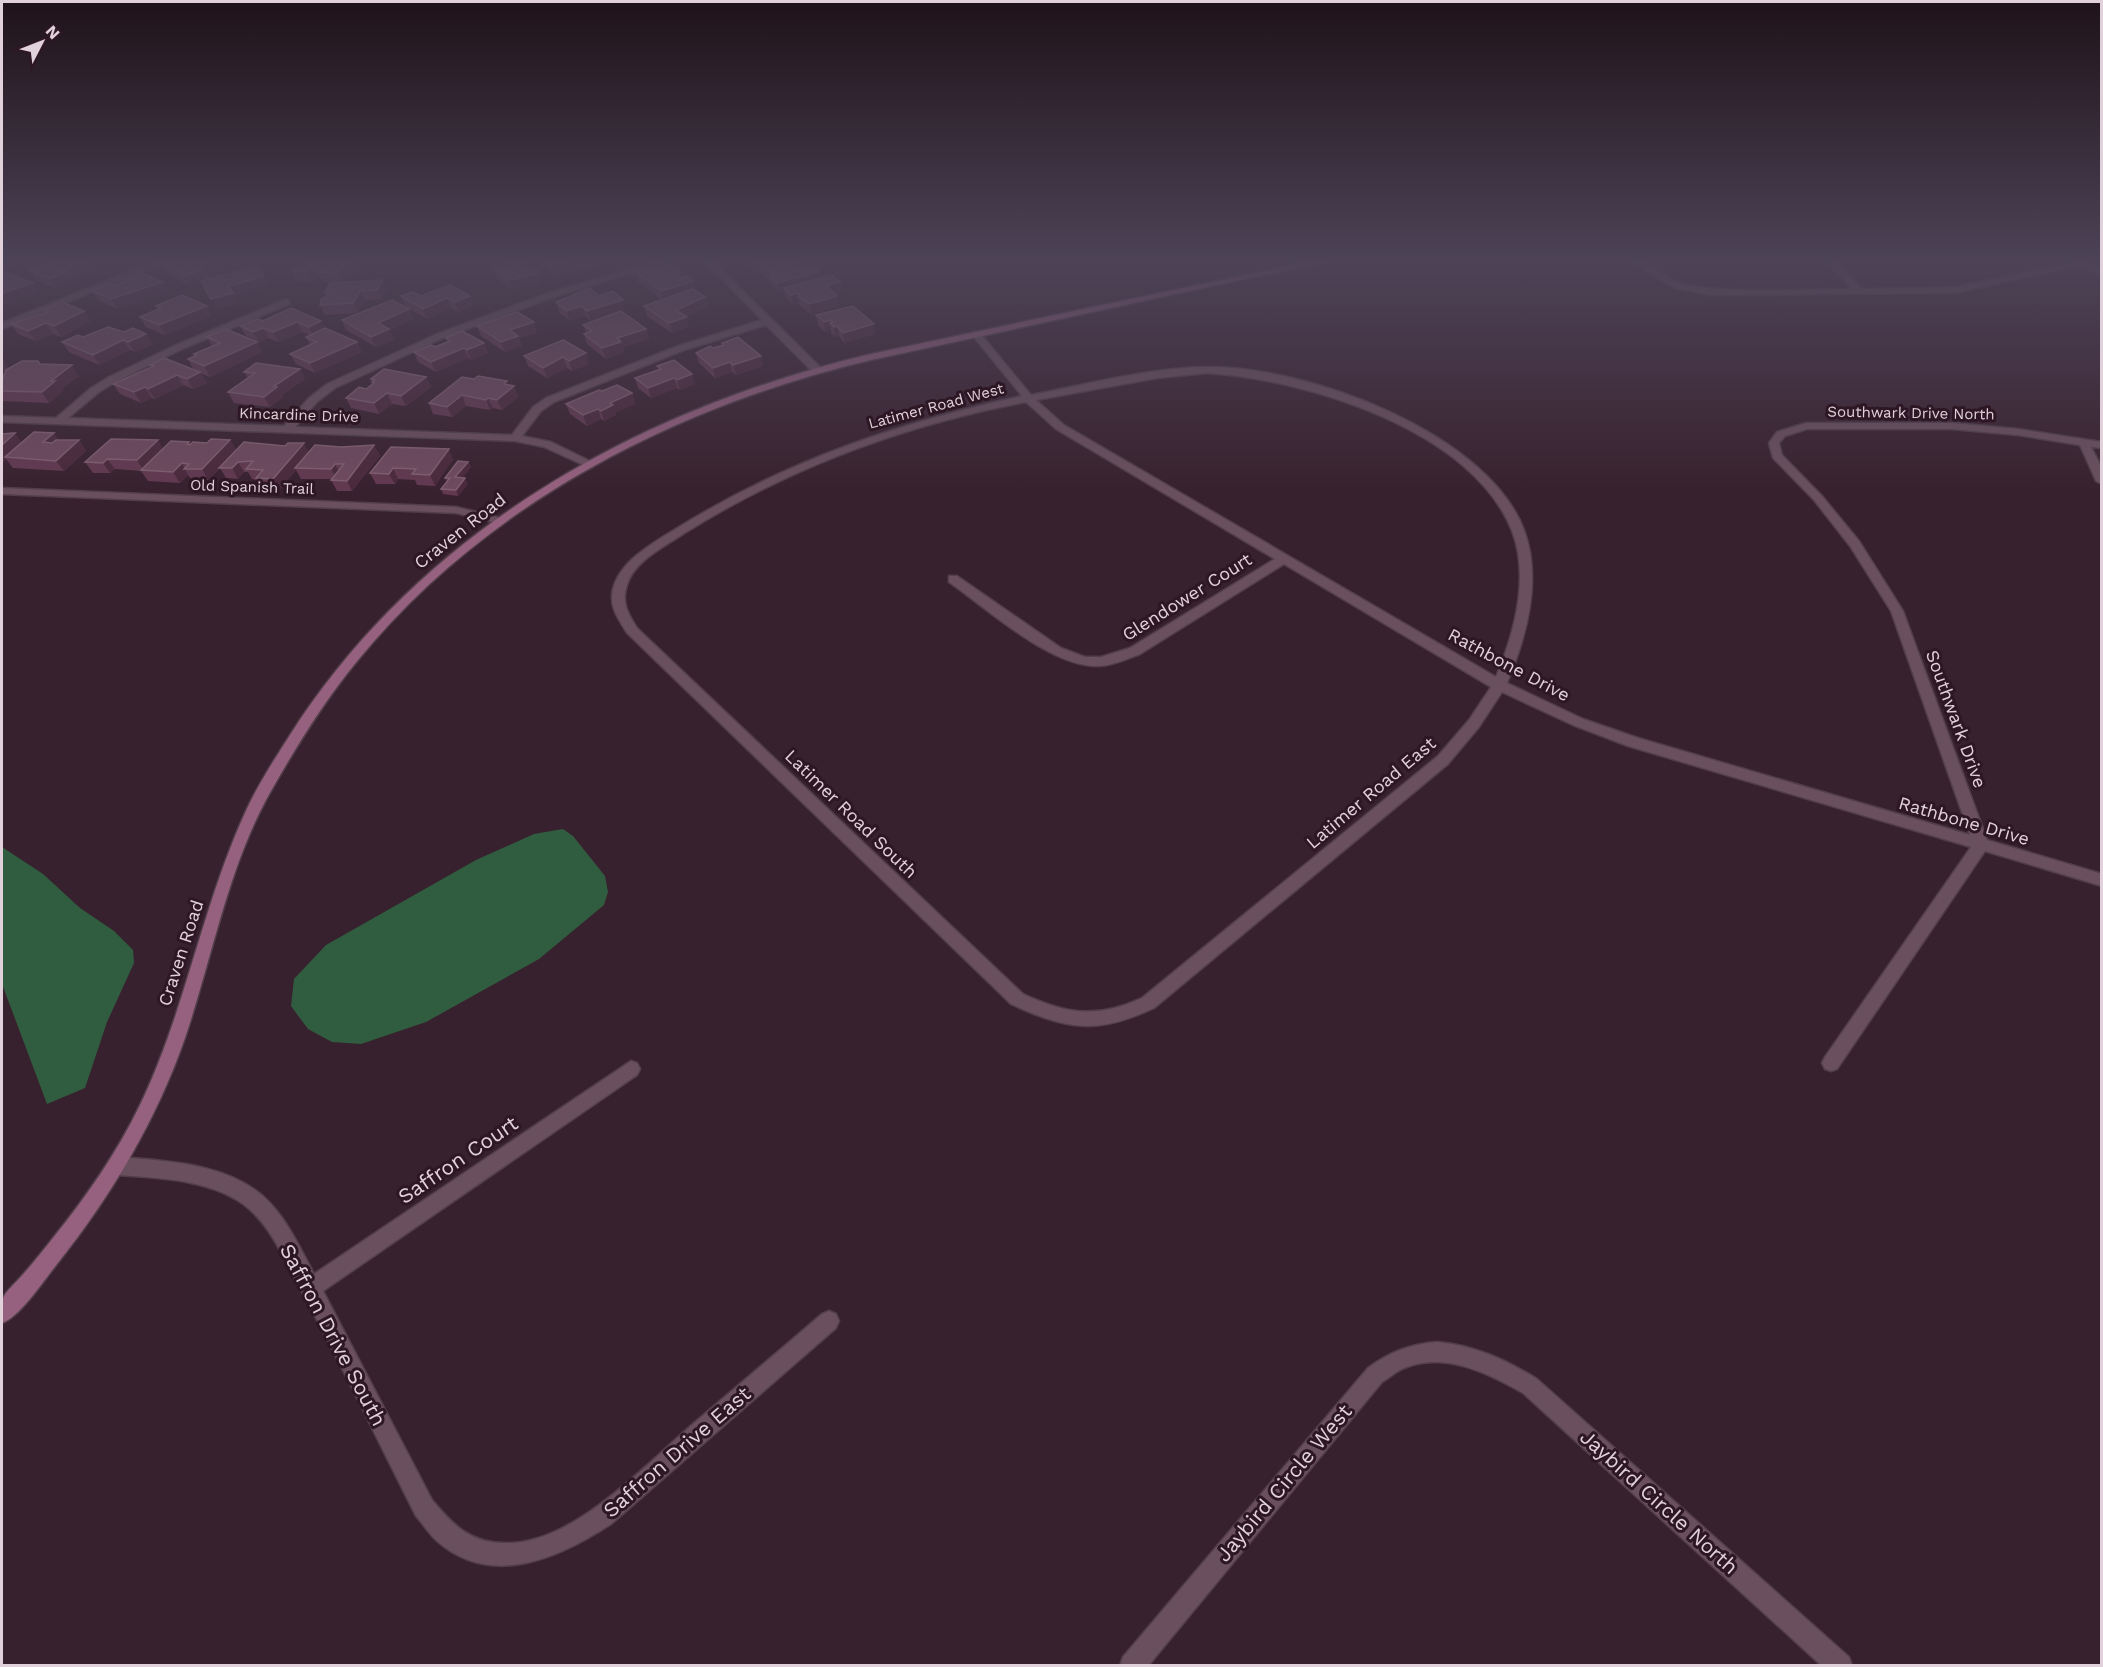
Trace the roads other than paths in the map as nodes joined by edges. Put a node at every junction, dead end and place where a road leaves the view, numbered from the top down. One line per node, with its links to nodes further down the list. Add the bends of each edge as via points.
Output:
1 (201, 338): 10 (street, via 113,379)
2 (436, 338): 13 (street, via 331,386)
3 (714, 338): 14 (street, via 550,400 537,409)
4 (785, 338): 7 (street)
5 (959, 338): 7 (street, Craven Road)
6 (979, 338): 8 (street, Rathbone Drive)
7 (817, 370): 17 (street, Craven Road, via 698,411)
8 (1028, 398): 11 (street, Latimer Road West, via 1174,372 1238,371 1294,382 1369,407); 21 (street, Rathbone Drive, via 1060,427); 23 (street, Latimer Road West, via 872,438 758,484 644,555 629,569)
9 (2, 419): 10 (street, Kincardine Drive)
10 (57, 422): 13 (street, Kincardine Drive)
11 (1413, 427): 24 (street, Latimer Road East, via 1471,467 1494,491 1518,532 1524,557 1524,598 1515,644)
12 (1792, 429): 15 (street, Southwark Drive North, via 1952,426); 25 (street, Southwark Drive, via 1774,443 1776,456 1818,498 1855,544 1897,611)
13 (286, 430): 14 (street, Kincardine Drive)
14 (515, 438): 17 (street, Kincardine Drive, via 547,444)
15 (2084, 442): 16 (street, Southwark Drive North); 18 (street)
16 (2102, 445)
17 (590, 465): 20 (street, Craven Road)
18 (2102, 481)
19 (2, 491): 20 (street, Old Spanish Trail, via 456,510)
20 (501, 521): 30 (street, Craven Road, via 429,579 365,643 309,716 254,808 223,883 170,1052 147,1111)
21 (1283, 559): 22 (street, Glendower Court, via 1111,662 1077,659 1052,649); 24 (street, Rathbone Drive)
22 (954, 579)
23 (619, 599): 27 (street, Latimer Road South, via 632,630 1017,999 1053,1015)
24 (1499, 685): 25 (street, Rathbone Drive, via 1578,722 1633,742); 27 (street, Latimer Road East, via 1480,716 1443,760 1148,1003 1122,1015)
25 (1982, 845): 26 (street, Rathbone Drive); 28 (street)
26 (2102, 880)
27 (1086, 1019)
28 (1831, 1063)
29 (631, 1069): 31 (street, Saffron Court)
30 (117, 1166): 31 (street, Saffron Drive South, via 195,1175 225,1185 260,1205); 32 (street, Craven Road)
31 (310, 1288): 35 (street, Saffron Drive South, via 424,1509 447,1535 474,1551)
32 (2, 1313)
33 (829, 1321): 35 (street, Saffron Drive East, via 603,1516 547,1548)
34 (1466, 1355): 36 (street, Jaybird Circle West, via 1434,1352 1403,1358 1375,1375); 37 (street, Jaybird Circle North, via 1498,1366 1530,1386)
35 (511, 1557)
36 (1132, 1665)
37 (1840, 1665)

